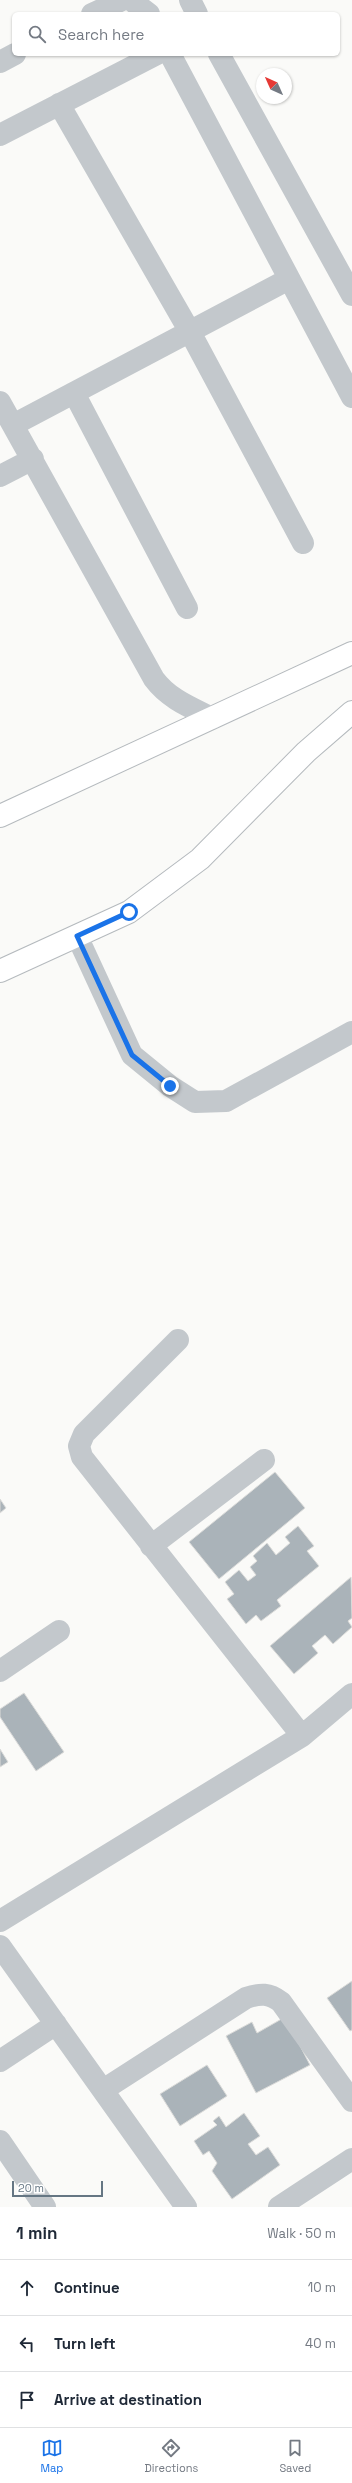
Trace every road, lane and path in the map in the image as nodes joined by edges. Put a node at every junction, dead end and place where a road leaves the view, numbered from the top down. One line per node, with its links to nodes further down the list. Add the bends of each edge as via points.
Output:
1 (122, 0): 5 (street)
2 (131, 0): 6 (street)
3 (141, 0): 7 (street)
4 (190, 0): 8 (street)
5 (96, 12)
6 (146, 12)
7 (148, 12)
8 (196, 12)
9 (12, 56): 13 (street)
10 (153, 56): 14 (street)
11 (171, 56): 17 (street)
12 (220, 56): 16 (street)
13 (0, 62)
14 (59, 104): 15 (street); 19 (street)
15 (0, 135)
16 (344, 267): 18 (street)
17 (289, 279): 19 (street); 21 (street)
18 (352, 295)
19 (190, 332): 20 (street); 26 (street)
20 (74, 393): 23 (street); 27 (street)
21 (352, 397)
22 (0, 402): 23 (street)
23 (13, 425): 24 (street)
24 (33, 459): 25 (street); 30 (street, via 154,679 173,699)
25 (0, 476)
26 (303, 543)
27 (188, 608)
28 (352, 653): 30 (main road)
29 (352, 712): 32 (main road, via 306,752 200,859 129,912)
30 (212, 718): 31 (main road)
31 (0, 816)
32 (77, 936): 33 (main road); 34 (street, via 132,1055 170,1086 195,1102 226,1101)
33 (0, 971)
34 (352, 1032)
35 (178, 1340): 37 (street, via 84,1434 79,1446 89,1468)
36 (264, 1460): 37 (street)
37 (151, 1546): 41 (street)
38 (60, 1631): 39 (street)
39 (0, 1671)
40 (352, 1694): 41 (street)
41 (302, 1736): 42 (street)
42 (0, 1921)
43 (0, 1946): 44 (street)
44 (56, 2024): 45 (street); 46 (street)
45 (0, 2062)
46 (103, 2090): 47 (street, via 246,1998 260,1993 272,1995 281,2002); 51 (street)
47 (352, 2101)
48 (0, 2141): 50 (street)
49 (352, 2159): 52 (street)
50 (45, 2207)
51 (186, 2207)
52 (279, 2207)

